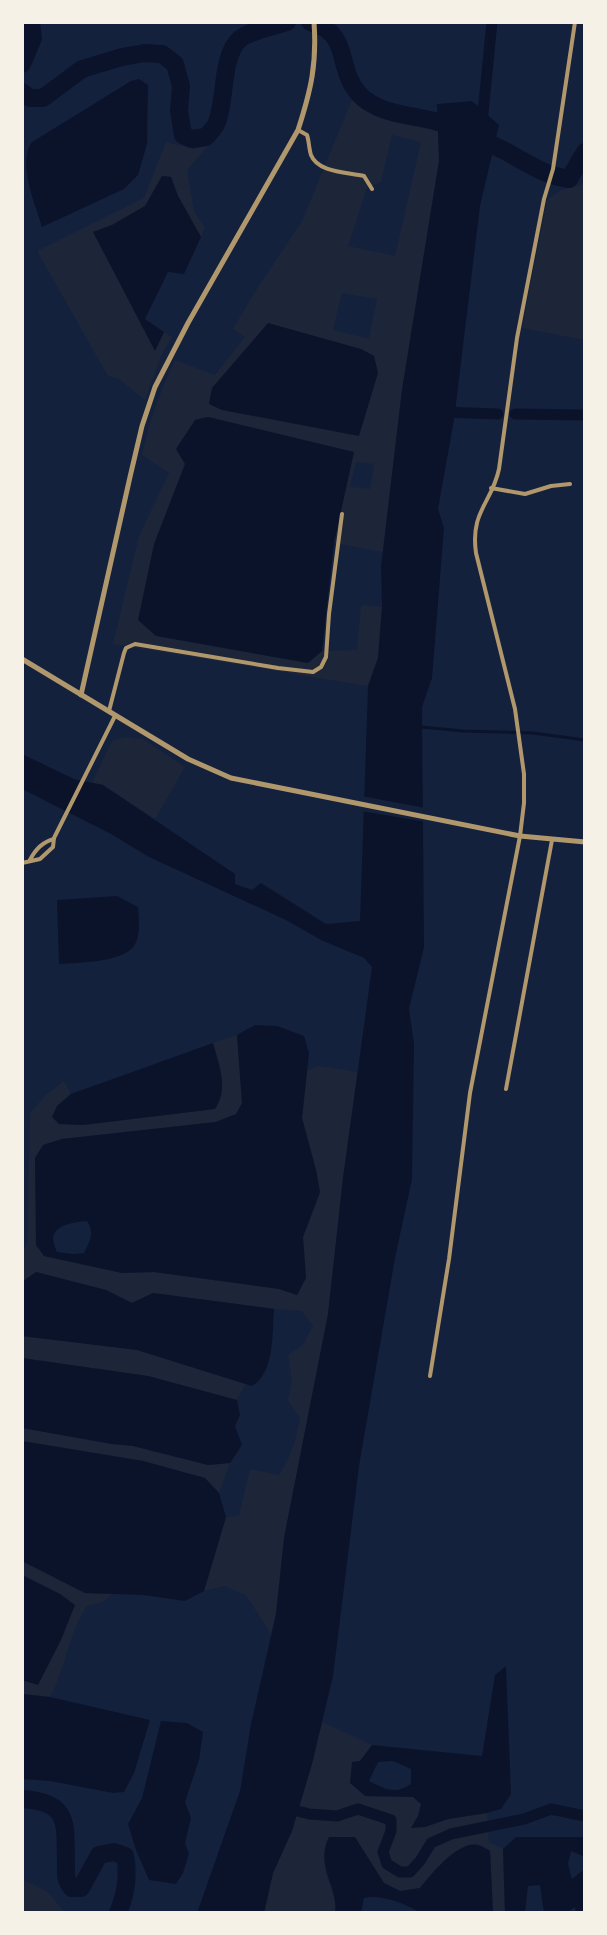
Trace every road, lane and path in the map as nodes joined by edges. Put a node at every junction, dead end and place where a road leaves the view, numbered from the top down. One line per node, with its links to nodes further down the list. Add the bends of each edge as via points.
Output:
1 (314, 22): 3 (street, via 315,70)
2 (575, 22): 6 (street, via 553,169 517,338 499,469)
3 (298, 130): 4 (street, via 307,135 317,163 364,176); 9 (street, via 155,387)
4 (372, 189)
5 (570, 484): 6 (street, via 525,494)
6 (491, 488): 12 (street, via 474,538 515,709 524,774)
7 (342, 514): 10 (street, via 321,667 313,672 278,668 135,644 124,653)
8 (22, 659): 9 (street)
9 (81, 695): 10 (street)
10 (109, 711): 11 (street)
11 (115, 716): 12 (street, via 231,778); 13 (street)
12 (520, 836): 14 (street); 19 (street, via 470,1093)
13 (54, 838): 16 (street); 16 (street, via 51,850)
14 (552, 839): 15 (street); 18 (street)
15 (585, 842)
16 (30, 860): 17 (street)
17 (22, 863)
18 (506, 1089)
19 (430, 1376)

